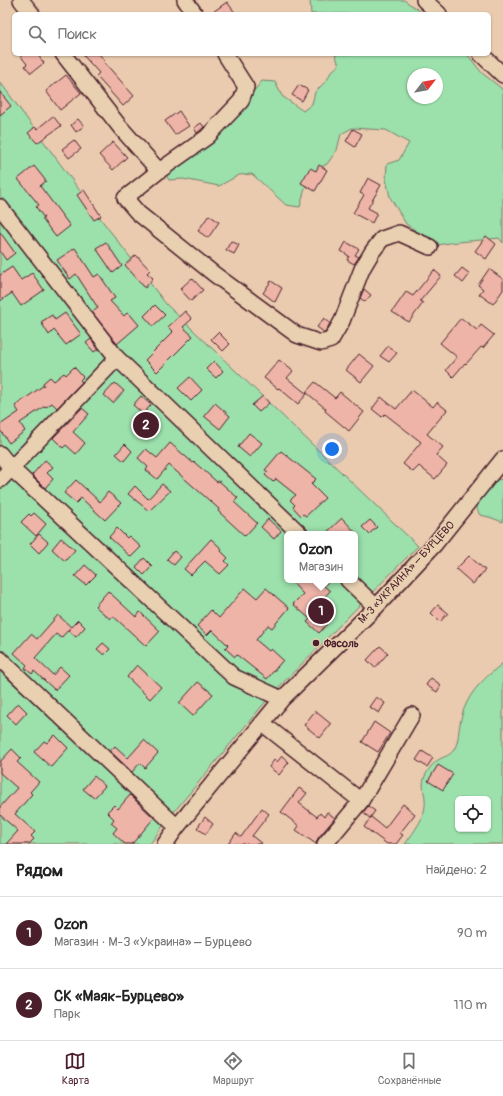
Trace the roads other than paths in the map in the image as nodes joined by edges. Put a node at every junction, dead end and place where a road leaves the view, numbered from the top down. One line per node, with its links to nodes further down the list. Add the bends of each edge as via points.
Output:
1 (21, 0): 4 (street)
2 (185, 0): 5 (street)
3 (424, 0): 6 (street)
4 (30, 12)
5 (194, 12)
6 (437, 12)
7 (65, 56): 11 (street, via 120,127)
8 (227, 56): 11 (street, via 246,87 241,101 207,136)
9 (483, 56): 10 (street)
10 (503, 75)
11 (159, 171): 13 (street, via 124,198 138,213 214,274 297,335 321,343 331,340 342,322 362,269 382,238 399,233)
12 (0, 207): 14 (street)
13 (430, 247)
14 (117, 358): 17 (street); 19 (street)
15 (0, 454): 17 (street)
16 (501, 465): 21 (street, М-3 «УКРАИНА» – БУРЦЕВО, via 434,545)
17 (11, 468): 18 (street); 23 (street, via 234,677)
18 (0, 480)
19 (297, 531)
20 (351, 583): 21 (street)
21 (376, 607): 23 (street, М-3 «УКРАИНА» – БУРЦЕВО)
22 (0, 659): 27 (street)
23 (282, 699): 25 (street, М-3 «УКРАИНА» – БУРЦЕВО)
24 (412, 715): 26 (street)
25 (262, 723): 26 (street); 27 (street, М-3 «УКРАИНА» – БУРЦЕВО)
26 (361, 801): 29 (street)
27 (177, 827): 28 (street, М-3 «УКРАИНА» – БУРЦЕВО)
28 (165, 844)
29 (325, 844)

